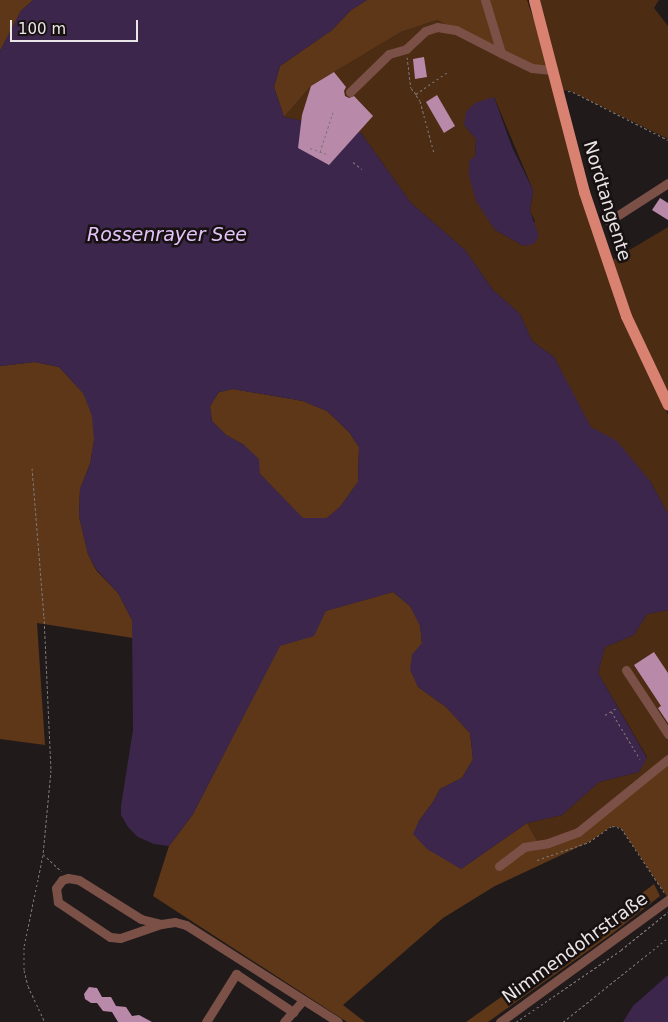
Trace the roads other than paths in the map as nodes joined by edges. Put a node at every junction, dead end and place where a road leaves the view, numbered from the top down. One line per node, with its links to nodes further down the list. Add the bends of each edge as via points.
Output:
1 (485, 0): 3 (street)
2 (534, 0): 4 (main road, Nordtangente)
3 (501, 53): 4 (street, via 532,68); 5 (street, via 447,28 437,27 425,31 406,49 389,54)
4 (551, 70): 8 (main road, Nordtangente, via 584,192 626,316)
5 (350, 92)
6 (668, 183): 7 (street)
7 (609, 221)
8 (668, 405)
9 (626, 670): 10 (street)
10 (668, 734)
11 (668, 760): 12 (street, via 578,832 548,843 524,847)
12 (499, 866)
13 (668, 899): 20 (street, Nimmendohrstraße)
14 (161, 924): 14 (street, via 114,938 58,902 56,888 62,880 79,880 140,919); 15 (street, via 175,922 186,925)
15 (303, 1000): 16 (street); 19 (street)
16 (293, 1012): 17 (street, via 236,974); 18 (street)
17 (206, 1022)
18 (284, 1022)
19 (338, 1022)
20 (500, 1022)

